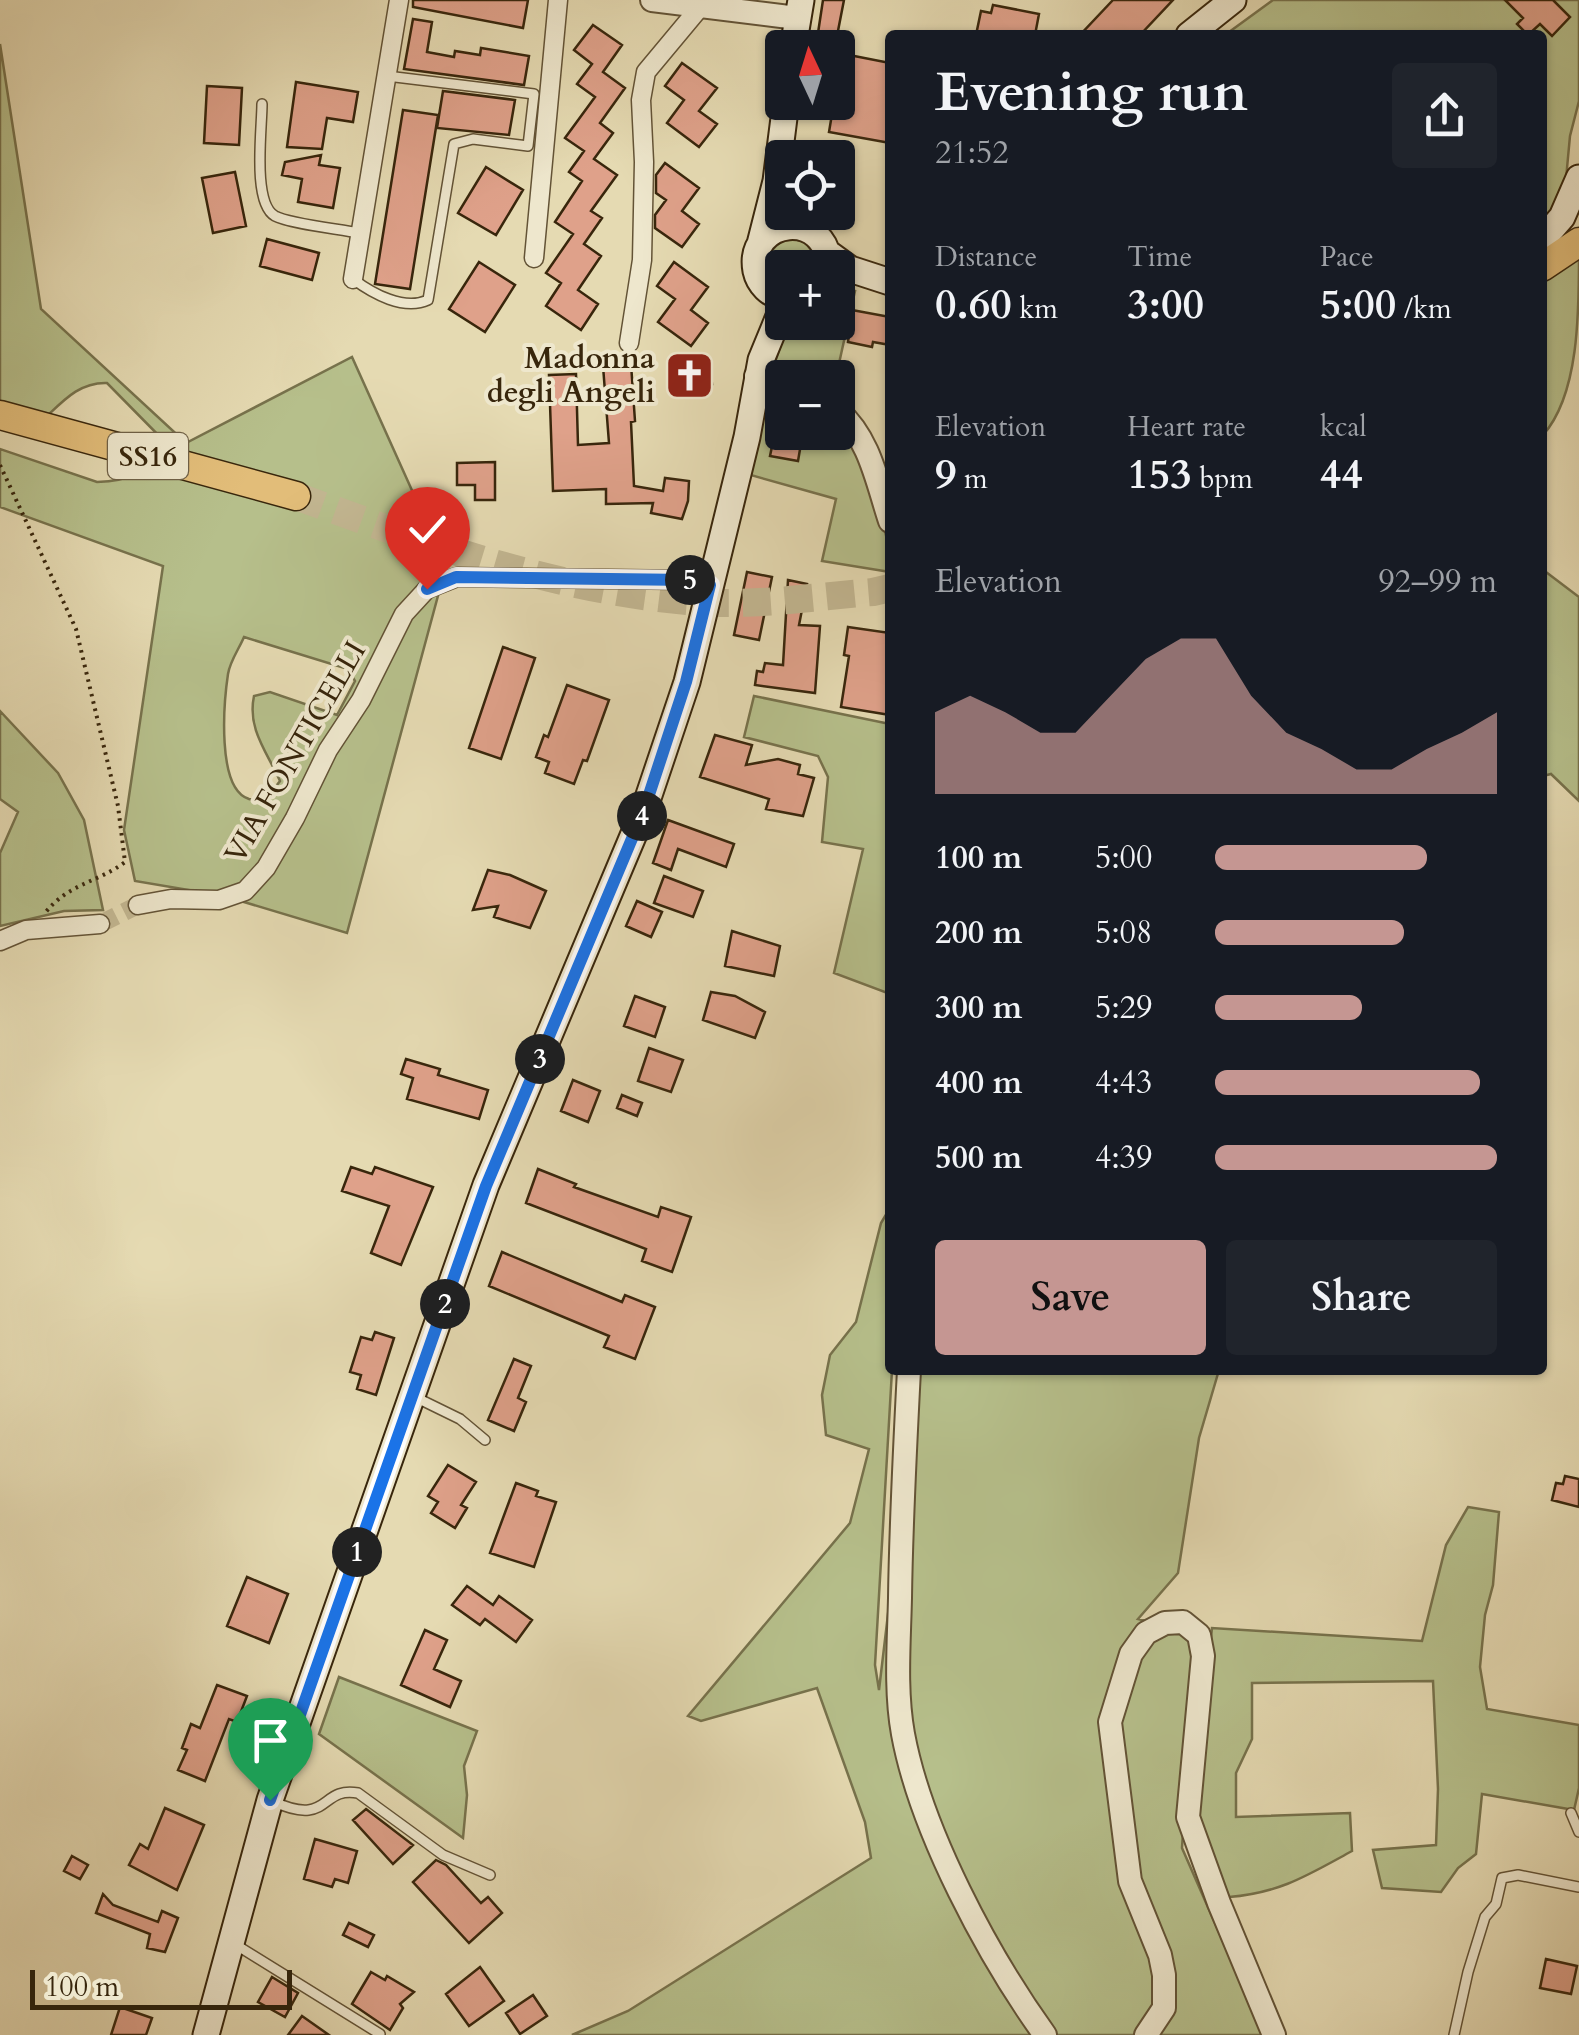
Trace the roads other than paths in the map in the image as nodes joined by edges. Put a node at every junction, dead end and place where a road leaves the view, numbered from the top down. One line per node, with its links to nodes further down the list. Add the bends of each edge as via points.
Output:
1 (399, 0): 8 (street)
2 (558, 0): 17 (street)
3 (652, 0): 5 (street)
4 (1233, 0): 7 (main road)
5 (701, 6): 6 (street); 27 (street, via 646,72 642,260)
6 (799, 9)
7 (1195, 30)
8 (387, 76): 13 (street); 20 (lane, via 534,94 528,146 473,139 454,144 428,300 412,305 373,294)
9 (262, 104): 13 (lane, via 265,206 276,216)
10 (1579, 178): 14 (main road)
11 (769, 230): 16 (main road)
12 (774, 230): 16 (main road)
13 (359, 233): 20 (street)
14 (1547, 234)
15 (1579, 242): 18 (main road)
16 (760, 244): 21 (main road)
17 (534, 258)
18 (1547, 264)
19 (855, 271): 22 (main road)
20 (353, 279)
21 (758, 279): 25 (main road); 28 (main road)
22 (885, 280)
23 (885, 281): 24 (main road)
24 (855, 282)
25 (765, 288)
26 (768, 340): 28 (main road)
27 (629, 343)
28 (756, 376): 29 (street); 34 (main road)
29 (765, 379)
30 (0, 414): 32 (main road, SS16)
31 (855, 428): 33 (street)
32 (296, 496)
33 (885, 505)
34 (710, 585): 35 (street, VIA FONTICELLI, via 456,577 427,589 404,614 266,868 245,891 219,900); 39 (main road, via 644,810 486,1186)
35 (138, 906)
36 (100, 924): 37 (street)
37 (0, 941)
38 (909, 1375): 49 (street, via 898,1672 902,1732 944,1856 990,1948)
39 (412, 1396): 40 (lane, via 460,1419); 41 (main road)
40 (485, 1440)
41 (270, 1800): 44 (lane, via 306,1812 345,1790 358,1792 443,1854); 46 (main road)
42 (1572, 1813): 43 (lane)
43 (1579, 1832)
44 (490, 1875)
45 (1579, 1887): 52 (lane, via 1502,1878 1468,1972)
46 (230, 1942): 47 (lane); 48 (main road)
47 (380, 2034)
48 (206, 2035)
49 (1046, 2035)
50 (1146, 2035): 51 (street, via 1164,2008 1164,1975 1130,1882 1110,1722 1131,1654 1146,1633 1165,1622 1183,1622 1199,1635 1203,1656 1188,1817)
51 (1274, 2035)
52 (1454, 2035)

